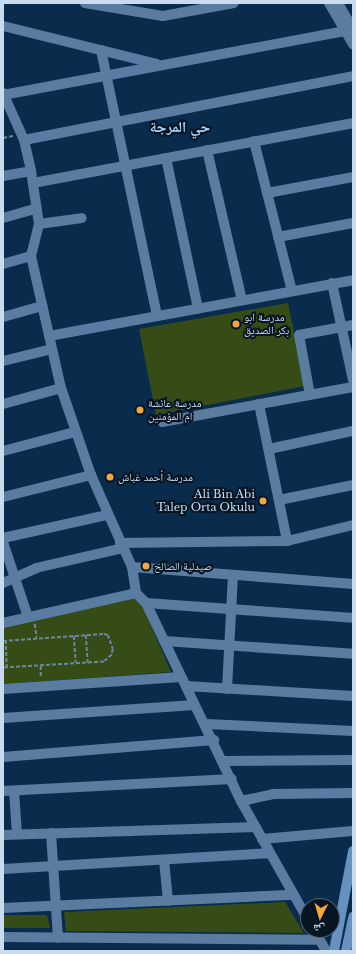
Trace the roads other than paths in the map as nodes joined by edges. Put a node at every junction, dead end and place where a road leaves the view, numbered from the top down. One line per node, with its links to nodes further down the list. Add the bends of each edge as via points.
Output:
1 (89, 3): 5 (street)
2 (234, 3): 5 (street, via 163,16)
3 (329, 3): 6 (street)
4 (338, 3): 6 (street)
5 (132, 7)
6 (345, 17): 8 (street)
7 (3, 26): 10 (street)
8 (349, 30): 9 (street); 11 (street)
9 (353, 44)
10 (102, 50): 11 (street); 12 (street)
11 (160, 64): 12 (street)
12 (106, 75): 14 (street); 15 (street)
13 (353, 76): 15 (street)
14 (3, 94): 17 (street)
15 (116, 122): 17 (street); 21 (street)
16 (353, 123): 18 (street)
17 (24, 140): 22 (street)
18 (254, 141): 19 (street); 26 (street)
19 (207, 150): 20 (street); 38 (street)
20 (166, 158): 21 (street); 40 (street)
21 (124, 166): 25 (street); 41 (street)
22 (31, 170): 23 (street); 25 (street)
23 (3, 176)
24 (353, 177): 26 (street)
25 (33, 183): 27 (street)
26 (267, 192): 32 (street)
27 (37, 208): 28 (street); 31 (street)
28 (3, 218)
29 (82, 218): 31 (street)
30 (353, 223): 32 (street)
31 (39, 224): 33 (street)
32 (278, 237): 37 (street)
33 (31, 256): 34 (street); 39 (street)
34 (3, 264)
35 (353, 280): 36 (street)
36 (332, 283): 37 (street); 44 (street)
37 (292, 291): 38 (street)
38 (242, 300): 40 (street)
39 (42, 306): 42 (street); 45 (street)
40 (198, 308): 41 (street)
41 (157, 316): 45 (street)
42 (3, 317)
43 (353, 325): 44 (street)
44 (342, 327): 48 (street); 51 (street, via 299,335)
45 (49, 336): 46 (street)
46 (52, 349): 47 (street); 50 (street)
47 (3, 361)
48 (353, 380)
49 (353, 387): 51 (street)
50 (61, 388): 52 (street); 56 (street)
51 (310, 395): 53 (street)
52 (3, 404)
53 (259, 404): 54 (street); 57 (street)
54 (162, 422)
55 (353, 431): 57 (street)
56 (75, 432): 58 (street); 59 (street)
57 (269, 449): 62 (street)
58 (3, 451)
59 (91, 475): 61 (street); 63 (street)
60 (353, 485): 62 (street)
61 (3, 497)
62 (279, 500): 66 (street)
63 (107, 515): 65 (street); 68 (street)
64 (353, 525): 66 (street)
65 (3, 538)
66 (287, 541): 68 (street)
67 (3, 542): 71 (street)
68 (122, 546): 69 (street); 71 (street, via 36,568)
69 (132, 567): 70 (street); 74 (street)
70 (233, 575): 73 (street); 76 (street)
71 (17, 580): 72 (street); 77 (street)
72 (3, 583)
73 (353, 584)
74 (136, 593): 75 (street); 77 (street)
75 (146, 603): 76 (street); 80 (street)
76 (231, 609): 78 (street); 81 (street)
77 (31, 617): 79 (street)
78 (353, 618)
79 (3, 623)
80 (164, 641): 81 (street); 83 (street)
81 (229, 645): 82 (street); 85 (street)
82 (353, 654)
83 (183, 682): 84 (street); 85 (street); 87 (street)
84 (3, 689)
85 (226, 689): 86 (street)
86 (353, 696)
87 (195, 705): 88 (street); 89 (street)
88 (3, 718)
89 (206, 724): 90 (street); 91 (street)
90 (353, 730)
91 (214, 740): 92 (street); 93 (street)
92 (3, 758)
93 (224, 760): 94 (street); 95 (street)
94 (353, 760)
95 (232, 779): 96 (street); 99 (street)
96 (14, 790): 97 (street); 103 (street)
97 (3, 791)
98 (353, 792): 99 (street, via 273,794)
99 (241, 801): 100 (street)
100 (256, 827): 102 (street); 105 (street)
101 (353, 832): 105 (street)
102 (51, 833): 103 (street); 109 (street)
103 (17, 834): 104 (street)
104 (3, 835)
105 (262, 839): 107 (street)
106 (353, 851): 121 (main road)
107 (270, 853): 108 (street); 111 (street)
108 (164, 860): 109 (street); 112 (street)
109 (53, 867): 110 (street); 114 (street)
110 (3, 869)
111 (294, 895): 112 (street); 113 (street)
112 (168, 901): 114 (street)
113 (300, 906)
114 (55, 907): 115 (street); 118 (street)
115 (3, 908)
116 (353, 917): 122 (main road)
117 (3, 937): 118 (street)
118 (58, 938): 119 (street)
119 (319, 940): 120 (street)
120 (326, 951)
121 (334, 951)
122 (346, 951)

